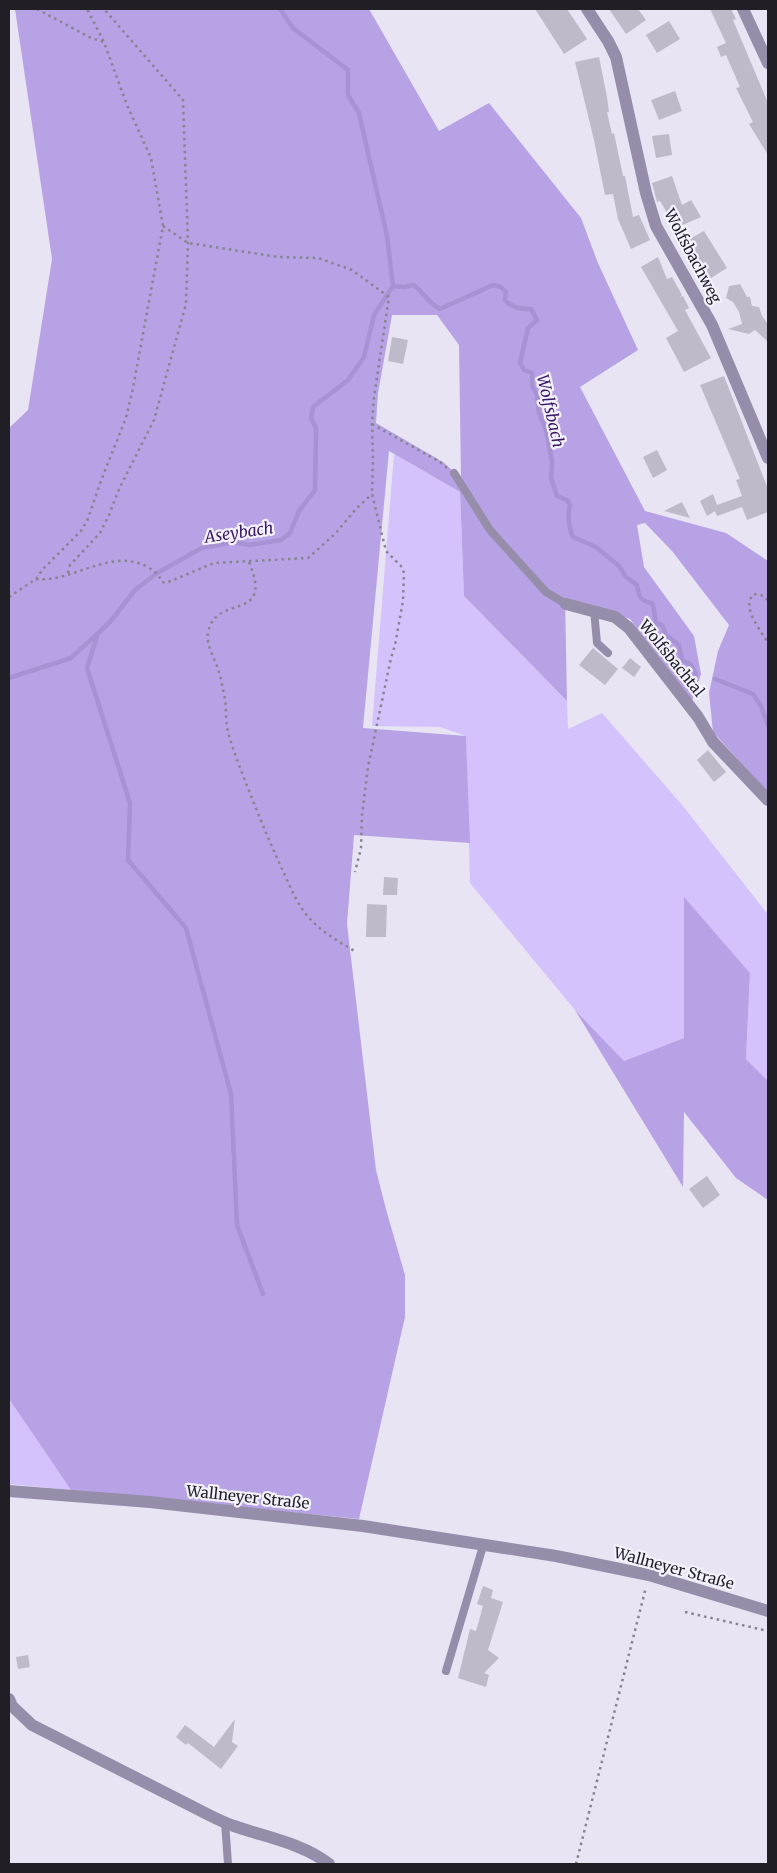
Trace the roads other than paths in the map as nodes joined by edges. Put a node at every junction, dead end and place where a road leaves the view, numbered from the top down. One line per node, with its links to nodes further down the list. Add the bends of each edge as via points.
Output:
1 (587, 9): 4 (street, Wolfsbachweg, via 616,57 656,226 712,325)
2 (743, 9): 3 (street)
3 (768, 63)
4 (768, 458)
5 (454, 474): 6 (lane, Wolfsbachtal, via 490,530 546,592)
6 (566, 604): 7 (street, Wolfsbachtal)
7 (594, 610): 8 (lane, via 597,643); 9 (street, Wolfsbachtal, via 615,616 629,628 698,717 713,742)
8 (608, 653)
9 (768, 800)
10 (9, 1491): 11 (street, Wallneyer Straße, via 141,1501 363,1526)
11 (483, 1546): 12 (street, Wallneyer Straße, via 556,1556 649,1575); 13 (lane)
12 (768, 1611)
13 (446, 1671)
14 (9, 1699): 15 (street, via 32,1725)
15 (225, 1822): 16 (lane); 17 (street, via 286,1842)
16 (228, 1864)
17 (328, 1864)

